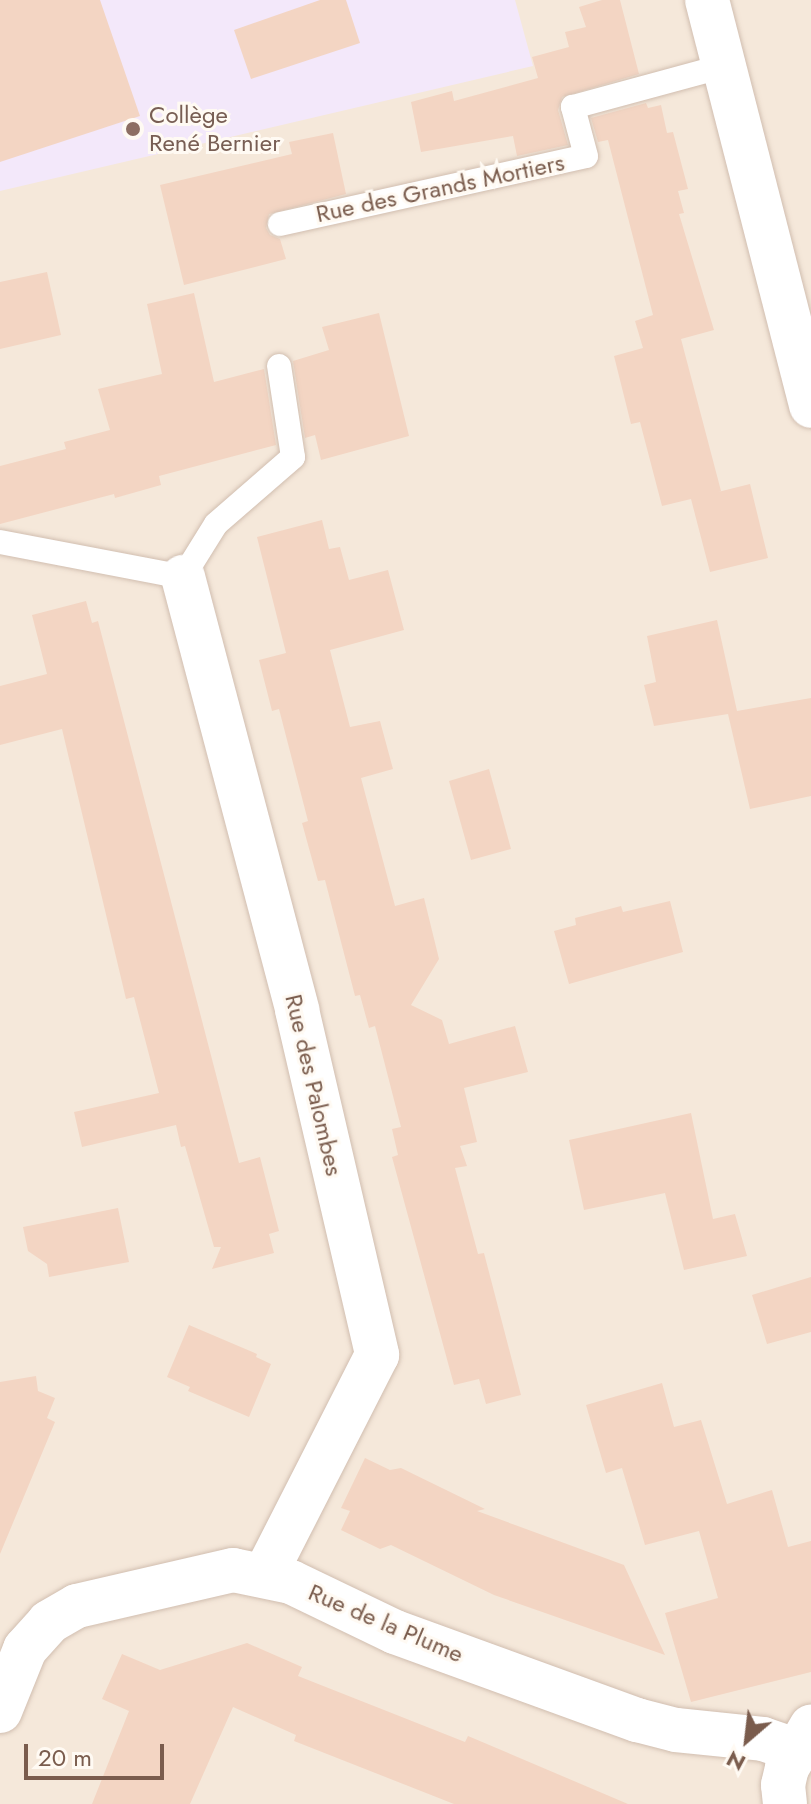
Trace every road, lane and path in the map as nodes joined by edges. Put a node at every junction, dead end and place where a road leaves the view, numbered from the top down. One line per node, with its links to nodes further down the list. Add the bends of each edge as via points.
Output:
1 (707, 0): 2 (street)
2 (724, 66): 3 (lane, Rue des Grands Mortiers, via 573,107 586,156); 5 (street)
3 (280, 224)
4 (279, 366): 7 (lane, via 293,457 216,524)
5 (811, 406)
6 (0, 542): 7 (lane)
7 (183, 577): 8 (street, Rue des Palombes, via 297,1010 377,1355)
8 (265, 1575): 9 (street, Rue de la Plume, via 233,1570 77,1606 49,1622 25,1649); 10 (street, Rue de la Plume, via 291,1582 395,1632 637,1720 676,1730)
9 (0, 1711)
10 (803, 1739): 11 (street, via 783,1785)
11 (785, 1804)

